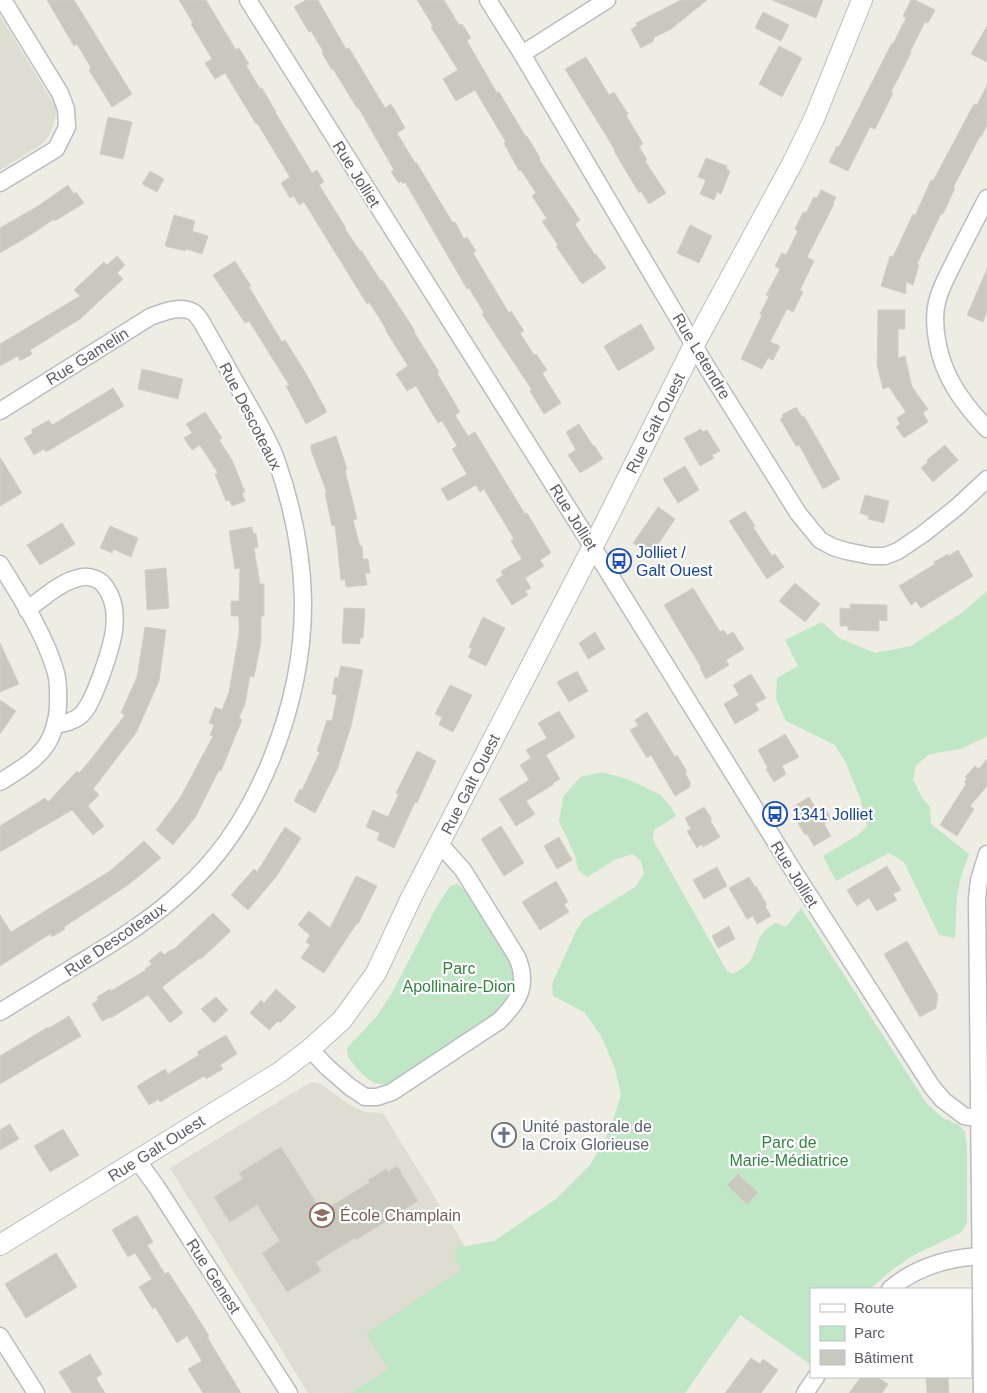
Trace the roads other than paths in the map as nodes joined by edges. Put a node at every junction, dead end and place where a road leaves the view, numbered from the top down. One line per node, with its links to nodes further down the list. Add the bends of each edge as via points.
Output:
1 (3, 0): 7 (street, via 60,93 66,109 67,126 56,149)
2 (248, 0): 14 (street, Rue Jolliet)
3 (488, 0): 6 (street, Rue Letendre)
4 (607, 0): 6 (street)
5 (862, 0): 10 (street, Rue Galt Ouest, via 814,119)
6 (522, 54): 10 (street, Rue Letendre)
7 (0, 183)
8 (987, 198): 12 (street, via 943,284 937,303 935,328 946,373 957,393)
9 (177, 309): 11 (street, Rue Gamelin, via 150,317); 21 (street, Rue Descoteaux, via 192,312 201,321 275,457 290,505 303,600 294,687 284,725 260,785 216,856 185,889 150,918)
10 (694, 345): 13 (street, Rue Letendre, via 798,513 820,540 833,547 871,556 898,551 957,507); 14 (street, Rue Galt Ouest)
11 (0, 411)
12 (987, 429)
13 (987, 479)
14 (592, 546): 19 (street, Rue Galt Ouest); 23 (street, Rue Jolliet, via 800,882 932,1087 964,1116)
15 (0, 564): 16 (street)
16 (27, 610): 17 (street, via 42,636 57,674); 17 (street, via 62,586 85,576 100,581 112,602 114,634 92,700 72,722)
17 (56, 725): 18 (street, via 47,744 36,756)
18 (0, 782)
19 (440, 843): 22 (street, Rue Galt Ouest, via 376,973 342,1020); 22 (street, Rue Galt Ouest, via 463,870 517,957 522,968 519,997 499,1021 392,1092 377,1097 365,1097 350,1087)
20 (987, 854): 23 (street, via 977,899)
21 (0, 1012)
22 (310, 1049): 24 (street, Rue Galt Ouest, via 280,1072)
23 (978, 1118): 26 (street)
24 (137, 1160): 25 (street, Rue Galt Ouest); 31 (street, Rue Genest)
25 (0, 1245)
26 (980, 1256): 27 (street, via 938,1262); 33 (street)
27 (891, 1288)
28 (0, 1336): 30 (street)
29 (815, 1378): 32 (street)
30 (36, 1393)
31 (289, 1393)
32 (805, 1393)
33 (982, 1393)

